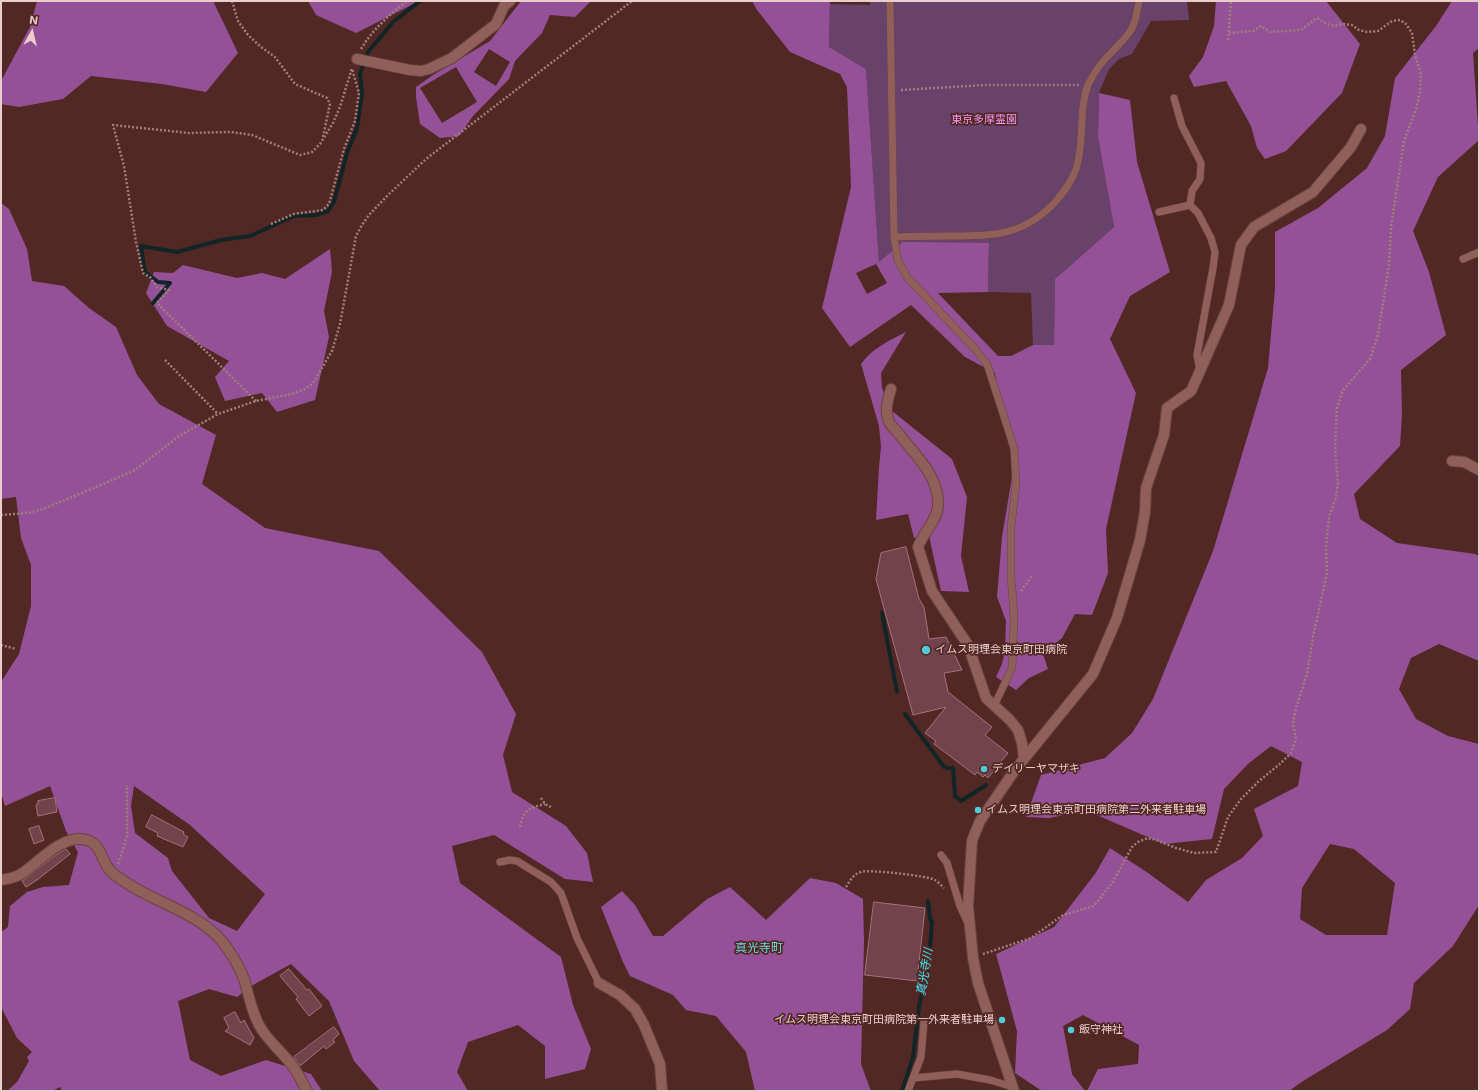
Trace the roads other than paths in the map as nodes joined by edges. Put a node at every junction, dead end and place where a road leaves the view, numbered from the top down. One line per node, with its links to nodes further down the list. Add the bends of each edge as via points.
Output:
1 (510, 1): 4 (street, via 504,6 496,24 452,58 429,69 421,72)
2 (890, 1): 9 (lane)
3 (1139, 1): 9 (lane, via 1131,30 1093,74 1082,110 1082,139 1076,169 1052,206 1029,224 989,236)
4 (356, 59)
5 (1174, 98): 7 (lane, via 1182,126 1201,163 1200,179 1192,191)
6 (1361, 129): 12 (street, via 1351,148 1313,192 1254,227 1241,245 1229,306)
7 (1190, 205): 8 (lane); 12 (lane, via 1198,213 1215,252 1197,355)
8 (1159, 212)
9 (894, 237): 16 (lane, via 898,261 907,278 987,364 1014,448 1016,484 1011,527 1014,620 1012,668)
10 (1479, 252): 11 (lane)
11 (1463, 259)
12 (1200, 371): 17 (street, via 1191,391 1167,408 1164,434 1146,488 1140,540 1117,618 1093,674)
13 (891, 389): 16 (street, via 886,407 888,421 928,470 937,491 938,506 935,516 918,547 932,591 968,645 986,698)
14 (1452, 461): 15 (street, via 1464,462)
15 (1479, 470)
16 (994, 706): 17 (street, via 1018,730)
17 (1024, 759): 21 (street, via 974,833 968,906)
18 (941, 855): 21 (lane, via 947,863 960,906)
19 (500, 862): 22 (lane, via 517,862 551,882 561,893 577,938)
20 (1, 880): 26 (street, via 12,879 63,842 87,839 102,853 109,869 115,874 152,898 183,911 220,940 240,970 259,1026 293,1066)
21 (970, 928): 25 (street, via 978,983)
22 (599, 983): 27 (street, via 620,995 635,1009 660,1064)
23 (924, 1022): 24 (lane, via 921,1057)
24 (913, 1078): 25 (lane, via 957,1074 990,1080); 28 (lane)
25 (1014, 1089)
26 (307, 1091)
27 (662, 1091)
28 (908, 1091)

